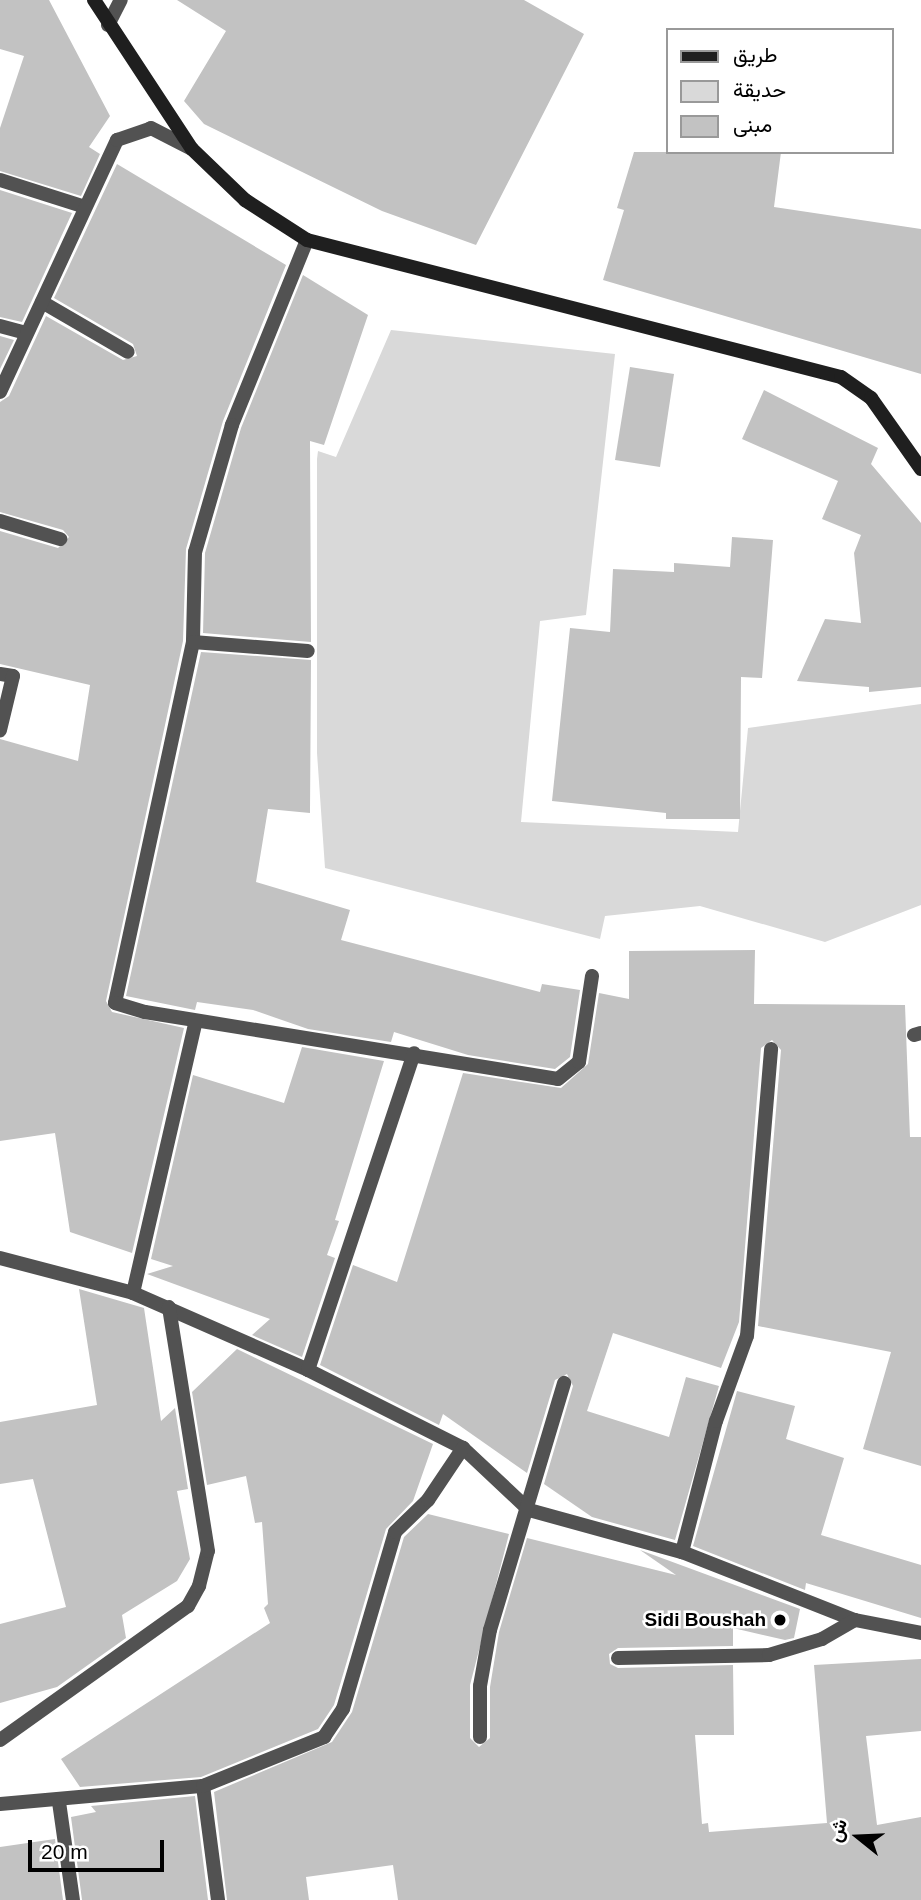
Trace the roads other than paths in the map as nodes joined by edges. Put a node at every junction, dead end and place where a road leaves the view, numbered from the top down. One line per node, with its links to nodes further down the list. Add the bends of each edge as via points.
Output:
1 (94, 0): 3 (street)
2 (121, 0): 3 (street)
3 (108, 25): 4 (street)
4 (192, 149): 6 (street, via 151,128 117,140); 7 (street, via 244,200)
5 (0, 180): 6 (street)
6 (85, 207): 8 (street)
7 (307, 240): 13 (street, via 841,377 871,398); 16 (street, via 232,425 195,552)
8 (42, 302): 10 (street); 11 (street)
9 (0, 326): 10 (street)
10 (26, 333): 12 (street)
11 (128, 352)
12 (0, 392)
13 (921, 469)
14 (0, 521): 15 (street)
15 (60, 539)
16 (193, 642): 17 (street); 21 (street, via 114,994 123,1007)
17 (308, 651)
18 (0, 674): 19 (street, via 13,676)
19 (0, 730)
20 (592, 976): 23 (street, via 579,1062 567,1077 531,1076)
21 (196, 1021): 23 (street); 25 (street)
22 (771, 1049): 31 (street, via 747,1336 716,1421)
23 (414, 1053): 27 (street)
24 (0, 1258): 25 (street)
25 (134, 1293): 26 (street)
26 (169, 1307): 27 (street); 36 (street, via 208,1551 199,1586 179,1613)
27 (308, 1370): 29 (street)
28 (564, 1382): 30 (street)
29 (463, 1448): 30 (street); 37 (street, via 428,1500 395,1532 342,1709 324,1737)
30 (529, 1510): 31 (street); 35 (street, via 490,1630 480,1686)
31 (682, 1552): 32 (street)
32 (855, 1620): 33 (street); 34 (street, via 822,1639 769,1655)
33 (921, 1633)
34 (618, 1658)
35 (480, 1737)
36 (0, 1740)
37 (203, 1786): 38 (street); 41 (street)
38 (59, 1802): 39 (street); 40 (street)
39 (0, 1804)
40 (73, 1900)
41 (219, 1900)

